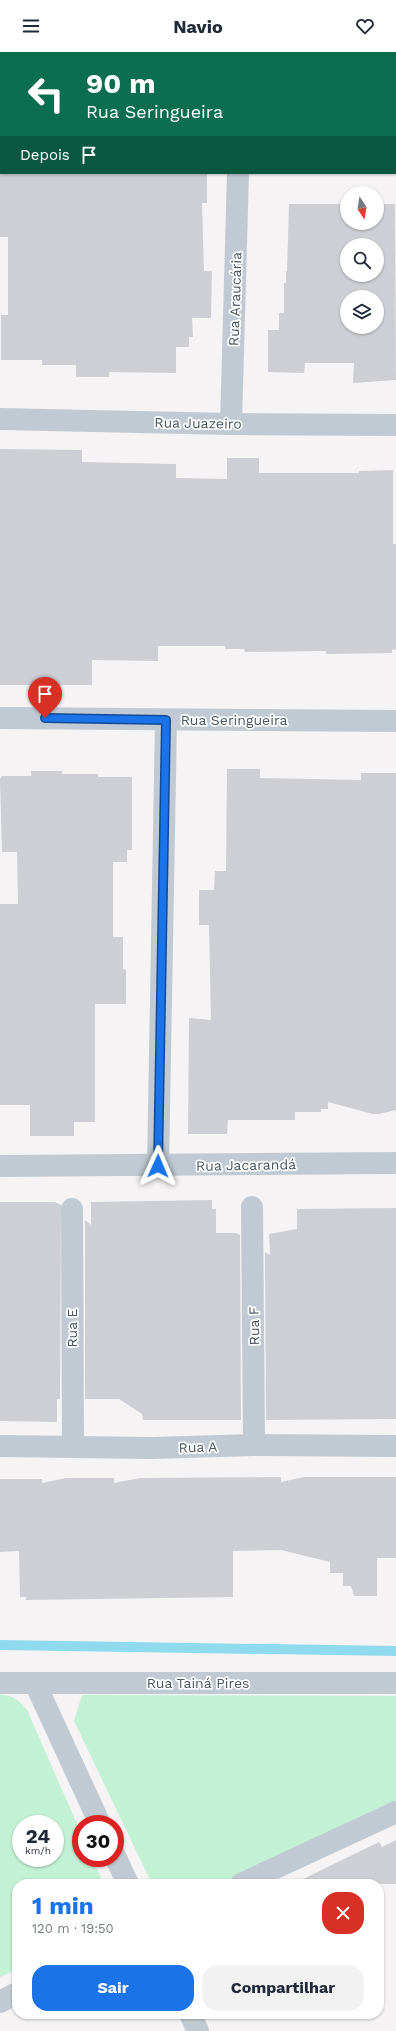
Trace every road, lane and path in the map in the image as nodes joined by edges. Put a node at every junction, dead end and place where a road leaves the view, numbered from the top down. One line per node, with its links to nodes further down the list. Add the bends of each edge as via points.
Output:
1 (238, 174): 3 (street, Rua Araucária)
2 (0, 419): 3 (street, Rua Juazeiro)
3 (231, 424): 4 (street, Rua Juazeiro)
4 (396, 425)
5 (0, 718): 6 (street, Rua Seringueira)
6 (166, 720): 7 (street, Rua Seringueira); 10 (street)
7 (396, 721)
8 (396, 1164): 10 (street, Rua Jacarandá)
9 (0, 1166): 10 (street, Rua Jacarandá)
10 (158, 1166)
11 (252, 1207): 13 (street, Rua F)
12 (72, 1209): 15 (street, Rua E)
13 (254, 1445): 15 (street, Rua A, via 152,1448); 16 (street, Rua A)
14 (0, 1446): 15 (street, Rua A)
15 (73, 1446)
16 (396, 1446)
17 (0, 1683): 18 (street, Rua Tainá Pires)
18 (35, 1683): 19 (street, Rua Tainá Pires); 21 (street)
19 (396, 1683)
20 (396, 1812): 24 (street)
21 (96, 1815)
22 (120, 1867): 23 (street)
23 (126, 1879)
24 (252, 1879)
25 (12, 1996): 26 (street)
26 (0, 2002)
27 (192, 2019): 28 (street)
28 (198, 2031)

